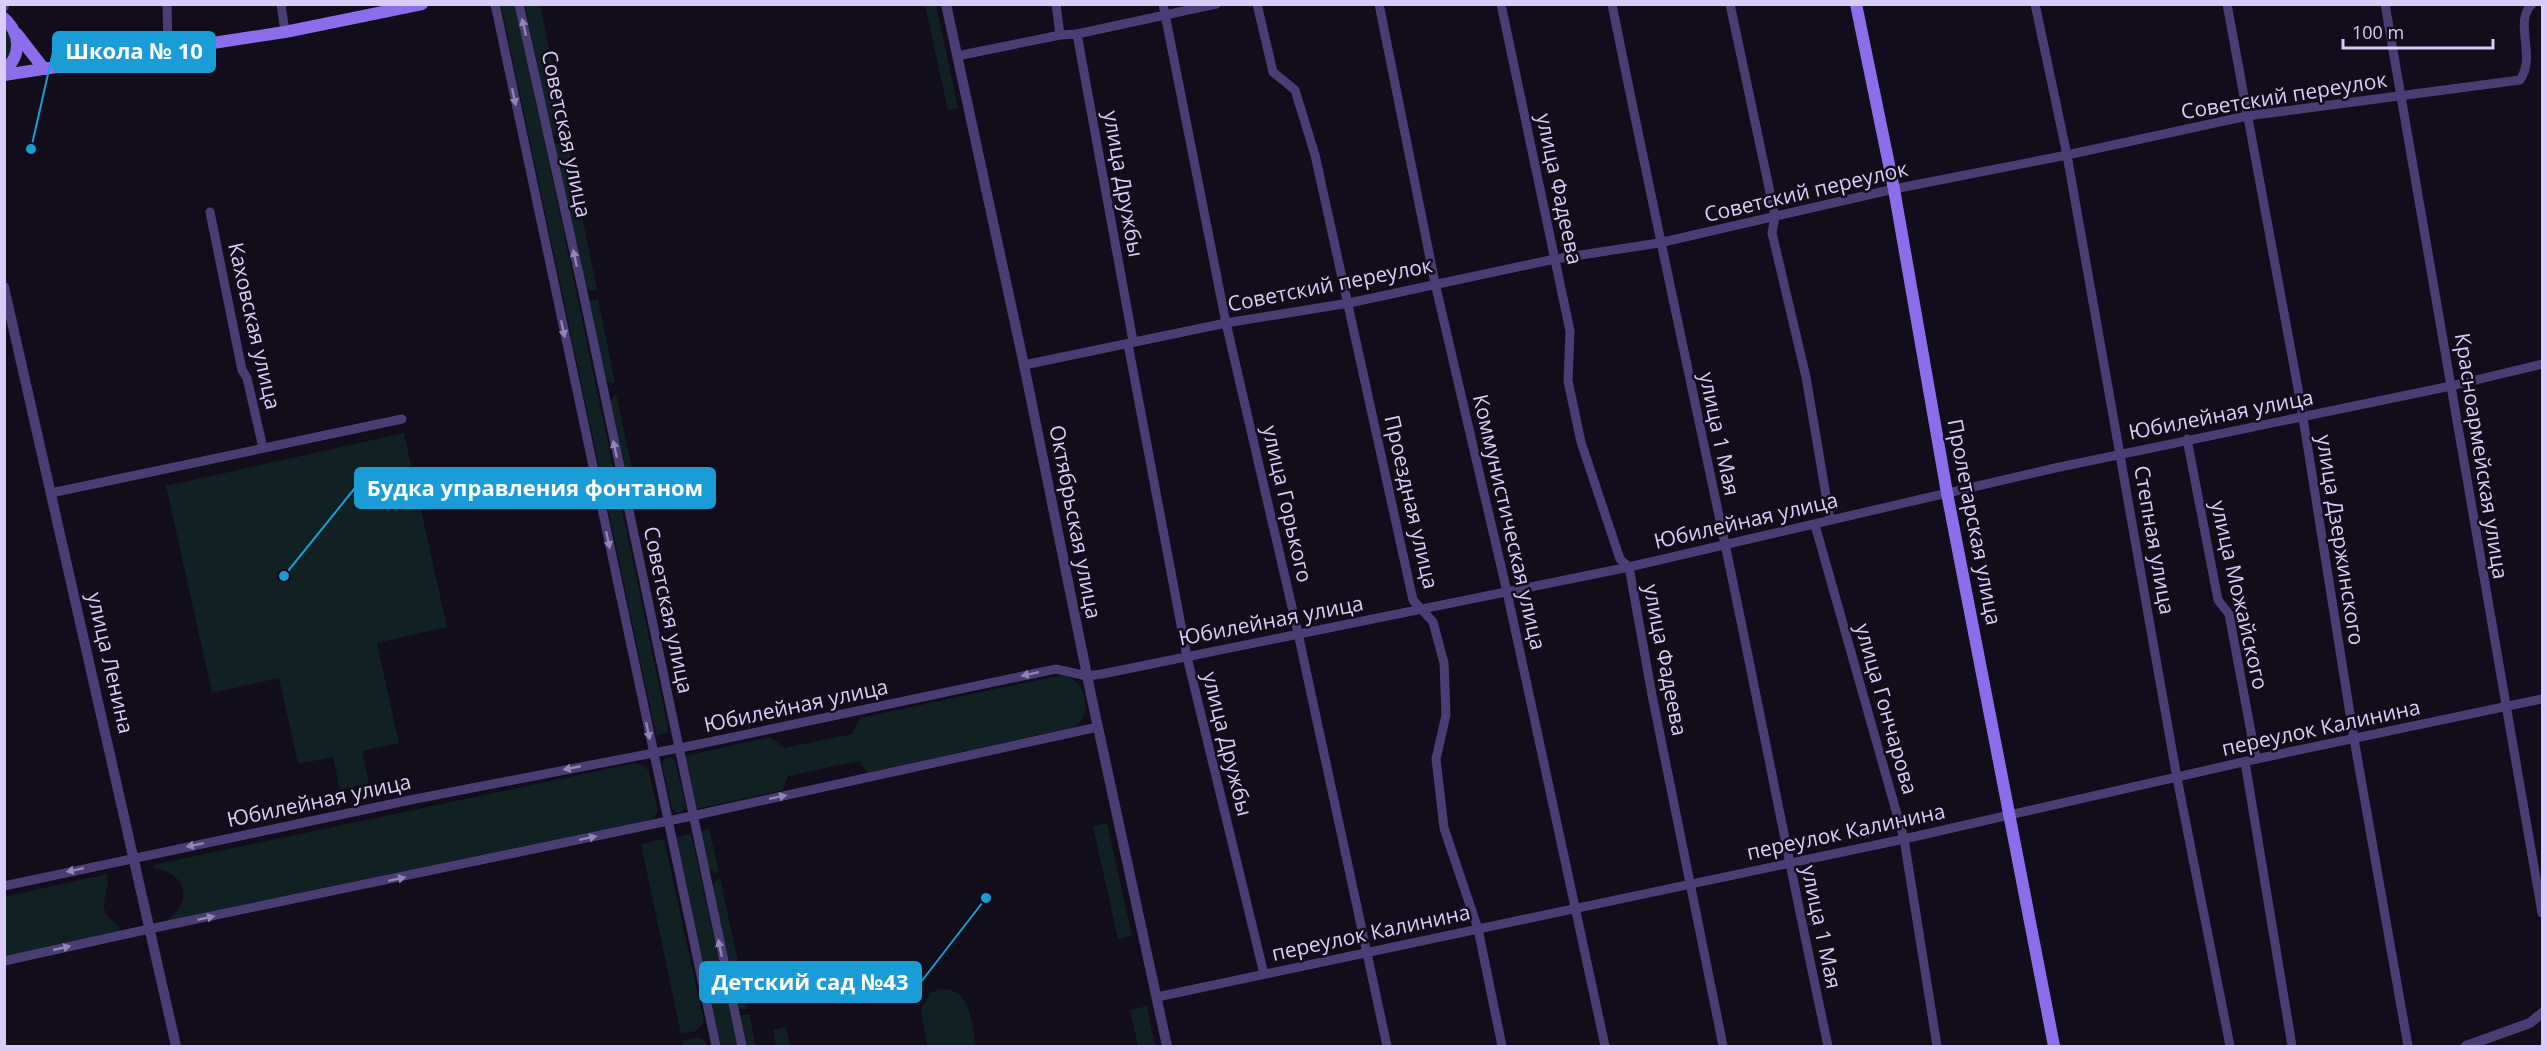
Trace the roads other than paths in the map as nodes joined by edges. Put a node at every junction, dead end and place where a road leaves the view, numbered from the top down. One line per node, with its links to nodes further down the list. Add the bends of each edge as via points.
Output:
1 (167, 4): 27 (street)
2 (281, 4): 23 (street)
3 (422, 4): 20 (main road)
4 (495, 4): 68 (street, Советская улица, one-way to 68)
5 (519, 4): 67 (street, Советская улица, one-way to 5)
6 (946, 4): 28 (street, Октябрьская улица)
7 (1056, 4): 26 (street)
8 (1162, 4): 21 (street, улица Горького)
9 (1216, 4): 21 (street)
10 (1257, 4): 41 (street, Проездная улица, via 1273,72 1295,90 1315,155)
11 (1379, 4): 39 (street, Коммунистическая улица)
12 (1501, 4): 38 (street, улица Фадеева)
13 (1612, 4): 37 (street, улица 1 Мая)
14 (1730, 4): 36 (street)
15 (1856, 4): 34 (main road, Пролетарская улица)
16 (2035, 4): 33 (street, Степная улица)
17 (2227, 4): 32 (street, улица Дзержинского)
18 (2385, 4): 31 (street, Красноармейская улица)
19 (2532, 4): 31 (street, Советский переулок, via 2524,23 2527,71 2520,80)
20 (400, 7): 23 (main road)
21 (1165, 15): 25 (street); 42 (street, улица Горького)
22 (4, 18): 24 (main road)
23 (285, 32): 27 (main road)
24 (16, 33): 29 (main road); 30 (main road, via 17,51)
25 (1077, 34): 26 (street); 43 (street, улица Дружбы)
26 (1060, 35): 28 (street)
27 (168, 51): 29 (main road)
28 (957, 56): 45 (street, Октябрьская улица)
29 (44, 69): 30 (main road)
30 (4, 73)
31 (2401, 94): 32 (street, Советский переулок); 46 (street, Красноармейская улица)
32 (2247, 116): 33 (street, Советский переулок); 47 (street, улица Дзержинского)
33 (2067, 156): 34 (street, Советский переулок); 51 (street, Степная улица)
34 (1894, 189): 36 (street, Советский переулок); 53 (main road, Пролетарская улица)
35 (210, 212): 50 (street, Каховская улица, via 242,370)
36 (1775, 216): 37 (street, Советский переулок); 54 (street, via 1772,233 1806,377)
37 (1659, 243): 38 (street, Советский переулок); 56 (street, улица 1 Мая)
38 (1555, 259): 39 (street, Советский переулок); 57 (street, улица Фадеева, via 1570,331 1568,381 1581,442 1620,559)
39 (1435, 284): 41 (street, Советский переулок); 58 (street, Коммунистическая улица)
40 (4, 287): 52 (street, улица Ленина)
41 (1349, 303): 42 (street, Советский переулок); 59 (street, Проездная улица, via 1413,600)
42 (1226, 323): 43 (street, Советский переулок); 60 (street, улица Горького)
43 (1131, 342): 45 (street, Советский переулок); 61 (street, улица Дружбы)
44 (2542, 364): 46 (street, Юбилейная улица)
45 (1024, 365): 62 (street, Октябрьская улица)
46 (2451, 386): 47 (street, Юбилейная улица); 64 (street, Красноармейская улица)
47 (2302, 417): 49 (street, Юбилейная улица); 66 (street, улица Дзержинского)
48 (402, 418): 50 (street)
49 (2187, 439): 51 (street, Юбилейная улица); 69 (street, улица Можайского, via 2218,600 2229,614)
50 (263, 448): 52 (street)
51 (2121, 453): 53 (street, Юбилейная улица); 71 (street, Степная улица)
52 (51, 493): 76 (street, улица Ленина)
53 (1947, 493): 54 (street, Юбилейная улица); 73 (main road, Пролетарская улица)
54 (1830, 519): 55 (street, Юбилейная улица)
55 (1815, 525): 56 (street, Юбилейная улица); 75 (street, улица Гончарова)
56 (1725, 545): 57 (street, Юбилейная улица); 77 (street, улица 1 Мая)
57 (1629, 567): 58 (street, Юбилейная улица); 78 (street, улица Фадеева)
58 (1507, 592): 59 (street, Юбилейная улица); 80 (street, Коммунистическая улица)
59 (1423, 610): 60 (street, Юбилейная улица); 83 (street, Проездная улица, via 1433,622 1444,663 1446,715 1436,759 1444,828)
60 (1299, 633): 61 (street, Юбилейная улица); 84 (street, улица Горького)
61 (1187, 657): 62 (street, Юбилейная улица); 86 (street, улица Дружбы)
62 (1087, 676): 65 (street, Октябрьская улица); 67 (street, Юбилейная улица, one-way to 67, via 1056,669)
63 (2542, 699): 64 (street, переулок Калинина)
64 (2505, 707): 66 (street, переулок Калинина); 81 (street, Красноармейская улица)
65 (1098, 727): 72 (street, one-way to 65); 87 (street, Октябрьская улица)
66 (2354, 739): 69 (street, переулок Калинина); 102 (street, улица Дзержинского)
67 (678, 748): 68 (street, Юбилейная улица); 72 (street, Советская улица)
68 (653, 753): 74 (street, Советская улица); 76 (street, Юбилейная улица, one-way to 76)
69 (2256, 759): 70 (street, переулок Калинина)
70 (2245, 762): 71 (street, переулок Калинина); 101 (street)
71 (2177, 778): 73 (street, переулок Калинина); 100 (street, Степная улица)
72 (692, 816): 74 (street); 91 (street, Советская улица, one-way to 72)
73 (2010, 816): 75 (street, переулок Калинина); 99 (main road, Пролетарская улица)
74 (669, 821): 82 (street, one-way to 74); 90 (street, Советская улица)
75 (1904, 839): 77 (street, переулок Калинина); 98 (street, улица Гончарова)
76 (132, 858): 79 (street, Юбилейная улица, one-way to 79); 82 (street, улица Ленина)
77 (1788, 863): 78 (street, переулок Калинина); 97 (street, улица 1 Мая)
78 (1690, 884): 80 (street, переулок Калинина); 96 (street, улица Фадеева)
79 (4, 886)
80 (1575, 908): 83 (street, переулок Калинина); 95 (street, Коммунистическая улица)
81 (2542, 913)
82 (149, 929): 85 (street, one-way to 82); 89 (street, улица Ленина)
83 (1478, 929): 84 (street, переулок Калинина); 94 (street, Проездная улица)
84 (1368, 952): 86 (street, переулок Калинина); 93 (street, улица Горького)
85 (4, 961)
86 (1264, 974): 87 (street, переулок Калинина)
87 (1157, 997): 92 (street, Октябрьская улица)
88 (2542, 1013): 103 (street, via 2530,1023)
89 (176, 1047)
90 (716, 1047)
91 (742, 1047)
92 (1167, 1047)
93 (1387, 1047)
94 (1502, 1047)
95 (1605, 1047)
96 (1723, 1047)
97 (1828, 1047)
98 (1937, 1047)
99 (2054, 1047)
100 (2230, 1047)
101 (2292, 1047)
102 (2408, 1047)
103 (2466, 1047)

